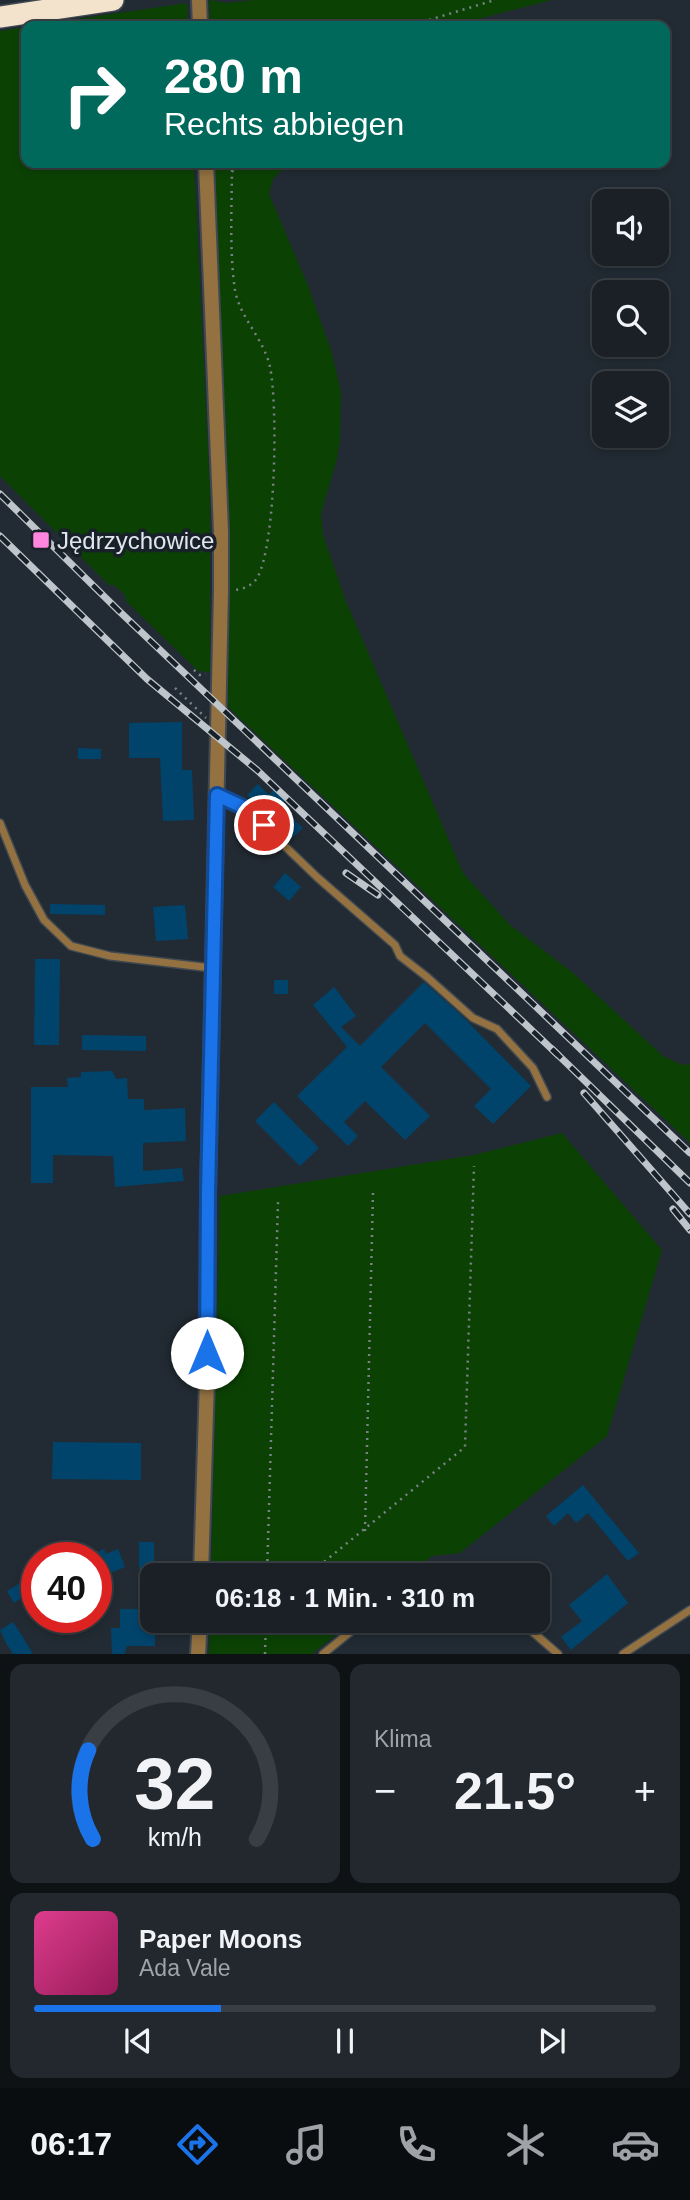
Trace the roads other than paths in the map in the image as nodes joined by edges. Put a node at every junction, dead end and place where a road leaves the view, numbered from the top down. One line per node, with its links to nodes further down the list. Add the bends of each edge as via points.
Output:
1 (113, 0): 3 (highway)
2 (199, 0): 4 (street)
3 (0, 17)
4 (200, 21)
5 (206, 168): 6 (street, via 221,531)
6 (217, 795): 8 (street); 9 (lane, via 245,808 395,945 400,956 473,1018 497,1029 533,1068)
7 (0, 823): 8 (lane, via 24,885 44,920 71,946 110,956)
8 (212, 968): 10 (street)
9 (547, 1097)
10 (201, 1563)
11 (690, 1610): 18 (lane)
12 (199, 1633): 15 (street)
13 (349, 1633): 16 (lane)
14 (534, 1633): 17 (lane)
15 (198, 1654)
16 (323, 1654)
17 (558, 1654)
18 (623, 1654)

